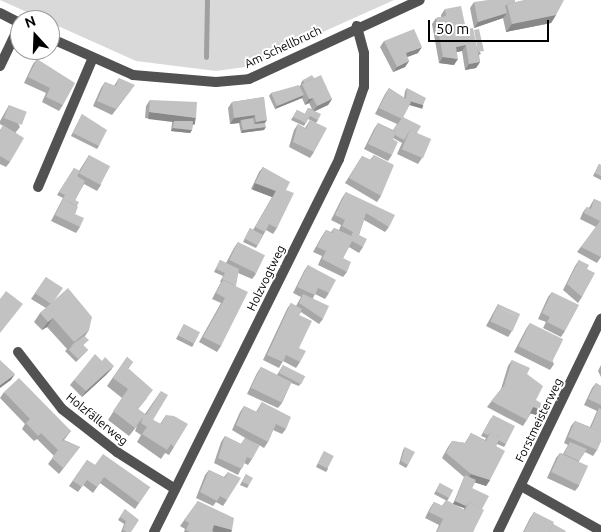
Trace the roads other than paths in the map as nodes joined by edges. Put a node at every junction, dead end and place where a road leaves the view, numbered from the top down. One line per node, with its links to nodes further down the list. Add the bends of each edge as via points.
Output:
1 (420, 0): 2 (street, Am Schellbruch)
2 (357, 26): 5 (street, Am Schellbruch, via 248,79 216,82 133,75); 11 (street, Holzvogtweg, via 364,53 364,87 339,159)
3 (60, 43): 5 (street, Am Schellbruch)
4 (10, 45): 6 (street)
5 (92, 60): 7 (street)
6 (0, 66)
7 (38, 187)
8 (601, 320): 10 (street, Forstmeisterweg)
9 (18, 352): 11 (street, Holzfällerweg, via 62,409 117,452)
10 (521, 486): 12 (street); 14 (street, Forstmeisterweg)
11 (175, 489): 13 (street, Holzvogtweg)
12 (601, 531)
13 (154, 532)
14 (498, 532)

